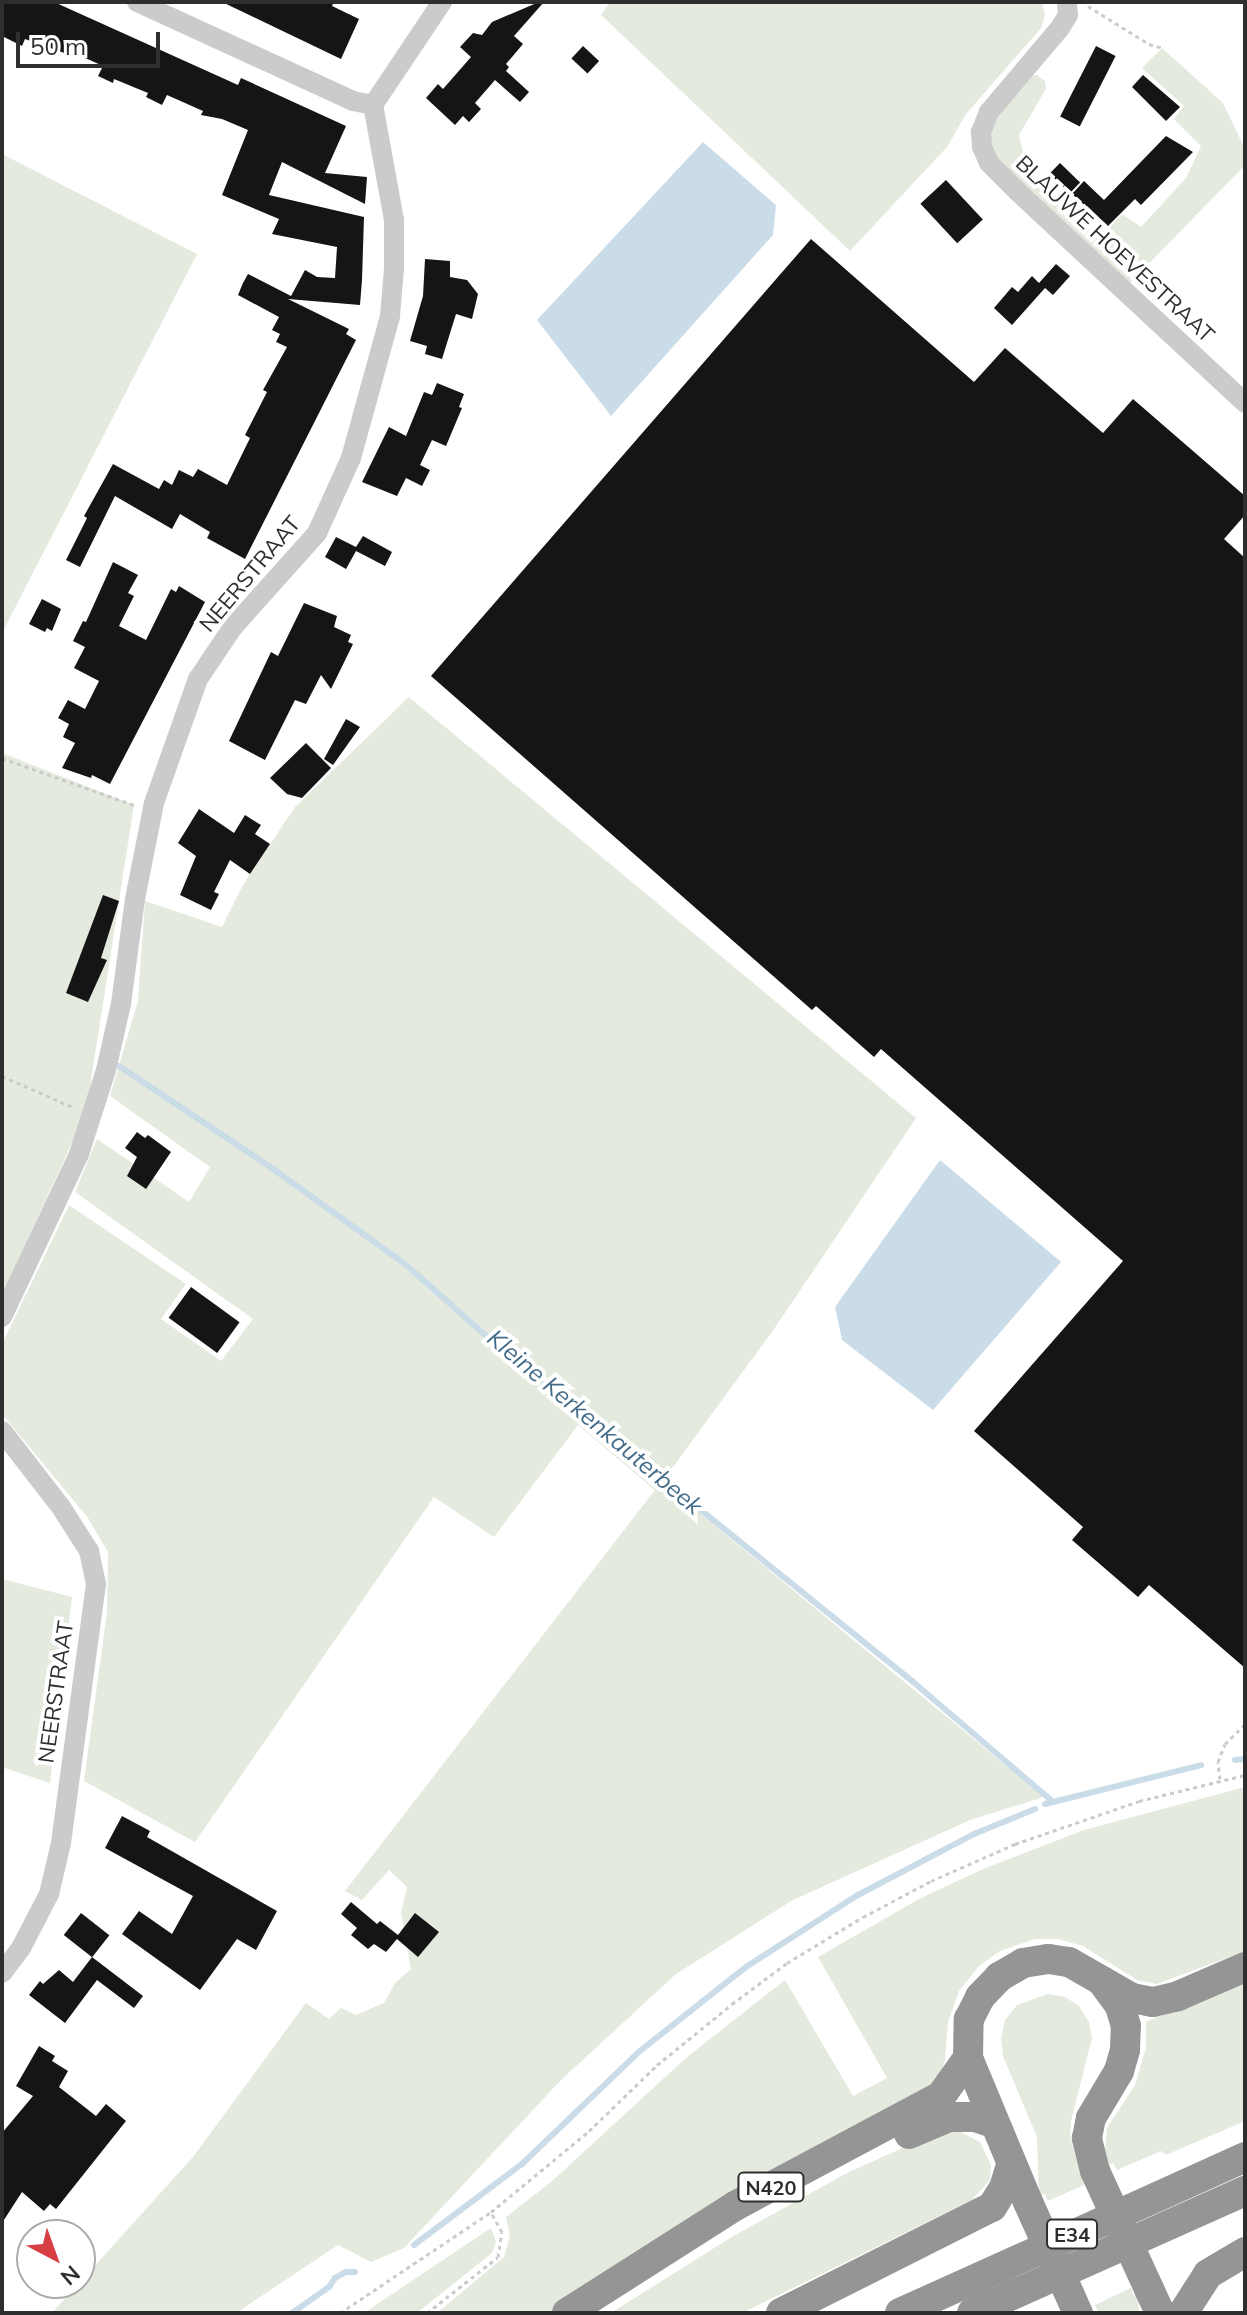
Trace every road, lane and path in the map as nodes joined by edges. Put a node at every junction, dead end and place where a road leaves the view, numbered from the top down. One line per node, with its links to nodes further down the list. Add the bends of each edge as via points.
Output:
1 (137, 2): 6 (street, via 353,101)
2 (442, 2): 6 (street)
3 (1067, 2): 7 (street, BLAUWE HOEVESTRAAT, via 1068,15 1060,28 989,112 981,132 989,163)
4 (1081, 2): 5 (path)
5 (1163, 48)
6 (373, 105): 9 (street, NEERSTRAAT, via 394,220 394,268 390,316 351,458 317,533 233,627 198,679)
7 (1245, 403)
8 (2, 758): 9 (path, via 134,805)
9 (154, 803): 11 (street, NEERSTRAAT, via 121,1004)
10 (2, 1076): 11 (path)
11 (91, 1115): 12 (street, NEERSTRAAT, via 79,1154)
12 (2, 1317)
13 (2, 1431): 18 (street, NEERSTRAAT, via 89,1551 96,1584 61,1843 49,1894)
14 (1245, 1724): 16 (path, via 1218,1762)
15 (1245, 1775): 16 (path)
16 (1221, 1780): 25 (path, via 1139,1801 1015,1844 863,1917 732,2004)
17 (1245, 1967): 19 (highway, via 1153,2002 1132,1998)
18 (2, 1973)
19 (1101, 1979): 20 (highway, via 1069,1962 1049,1959 1023,1963 999,1977 969,2019); 27 (highway, bridge, via 1120,2006 1125,2050 1119,2071 1091,2118 1087,2138 1095,2171)
20 (968, 2058): 21 (highway); 30 (highway, N420, via 941,2096 735,2206)
21 (993, 2123): 23 (highway); 31 (highway, N420, via 949,2117 896,2140 755,2214)
22 (1245, 2157): 33 (highway, E34)
23 (1011, 2165): 32 (highway, via 992,2207); 35 (highway, bridge)
24 (1245, 2191): 34 (highway, E34)
25 (491, 2212): 28 (path); 29 (path, via 502,2232 498,2257)
26 (1245, 2252): 36 (highway, via 1208,2274)
27 (1154, 2301)
28 (340, 2313)
29 (427, 2313)
30 (567, 2313)
31 (595, 2313)
32 (781, 2313)
33 (900, 2313)
34 (972, 2313)
35 (1078, 2313)
36 (1183, 2313)

